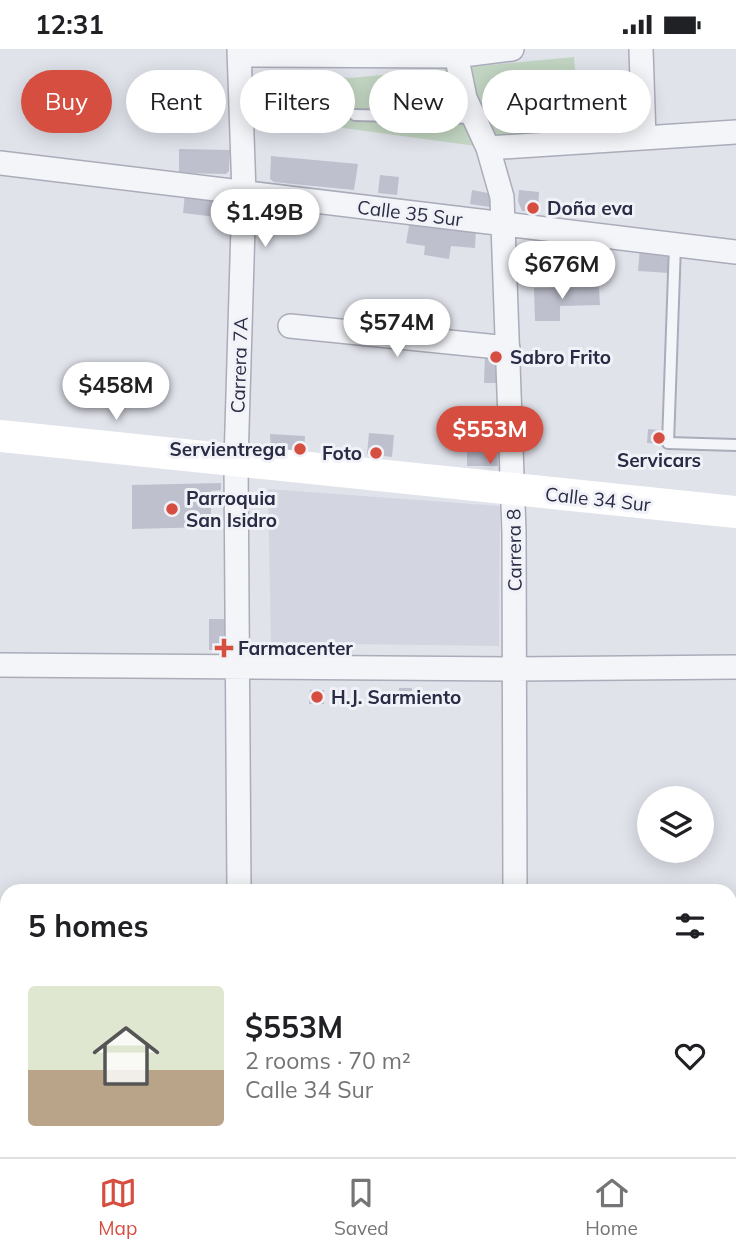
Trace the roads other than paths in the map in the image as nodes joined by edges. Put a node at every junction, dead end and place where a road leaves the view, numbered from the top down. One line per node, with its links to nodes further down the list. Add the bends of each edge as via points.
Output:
1 (512, 49): 4 (street)
2 (641, 49): 8 (street)
3 (239, 52): 4 (street); 11 (street, Carrera 7A)
4 (455, 53): 6 (street, Carrera 8, via 465,98)
5 (355, 115): 6 (lane)
6 (475, 118): 9 (street, Carrera 8)
7 (736, 132): 8 (street)
8 (644, 138): 9 (street)
9 (488, 148): 12 (street, Carrera 8, via 502,197)
10 (0, 163): 11 (street, Calle 35 Sur)
11 (244, 193): 12 (street, Calle 35 Sur); 19 (street, Carrera 7A)
12 (504, 224): 13 (street, Calle 35 Sur); 16 (street, Carrera 8)
13 (675, 245): 14 (street, Calle 35 Sur); 18 (lane, via 668,443)
14 (736, 253)
15 (290, 327): 16 (street)
16 (508, 348): 20 (street, Carrera 8)
17 (0, 436): 19 (main road, Calle 34 Sur)
18 (736, 445)
19 (236, 462): 20 (main road, Calle 34 Sur); 23 (street, Carrera 7A)
20 (513, 490): 21 (main road, Calle 34 Sur); 25 (street, Carrera 8)
21 (736, 513)
22 (0, 665): 23 (street)
23 (237, 666): 25 (street); 26 (street, Carrera 7A)
24 (736, 667): 25 (street)
25 (515, 669): 27 (street, Carrera 8)
26 (239, 884)
27 (515, 884)

